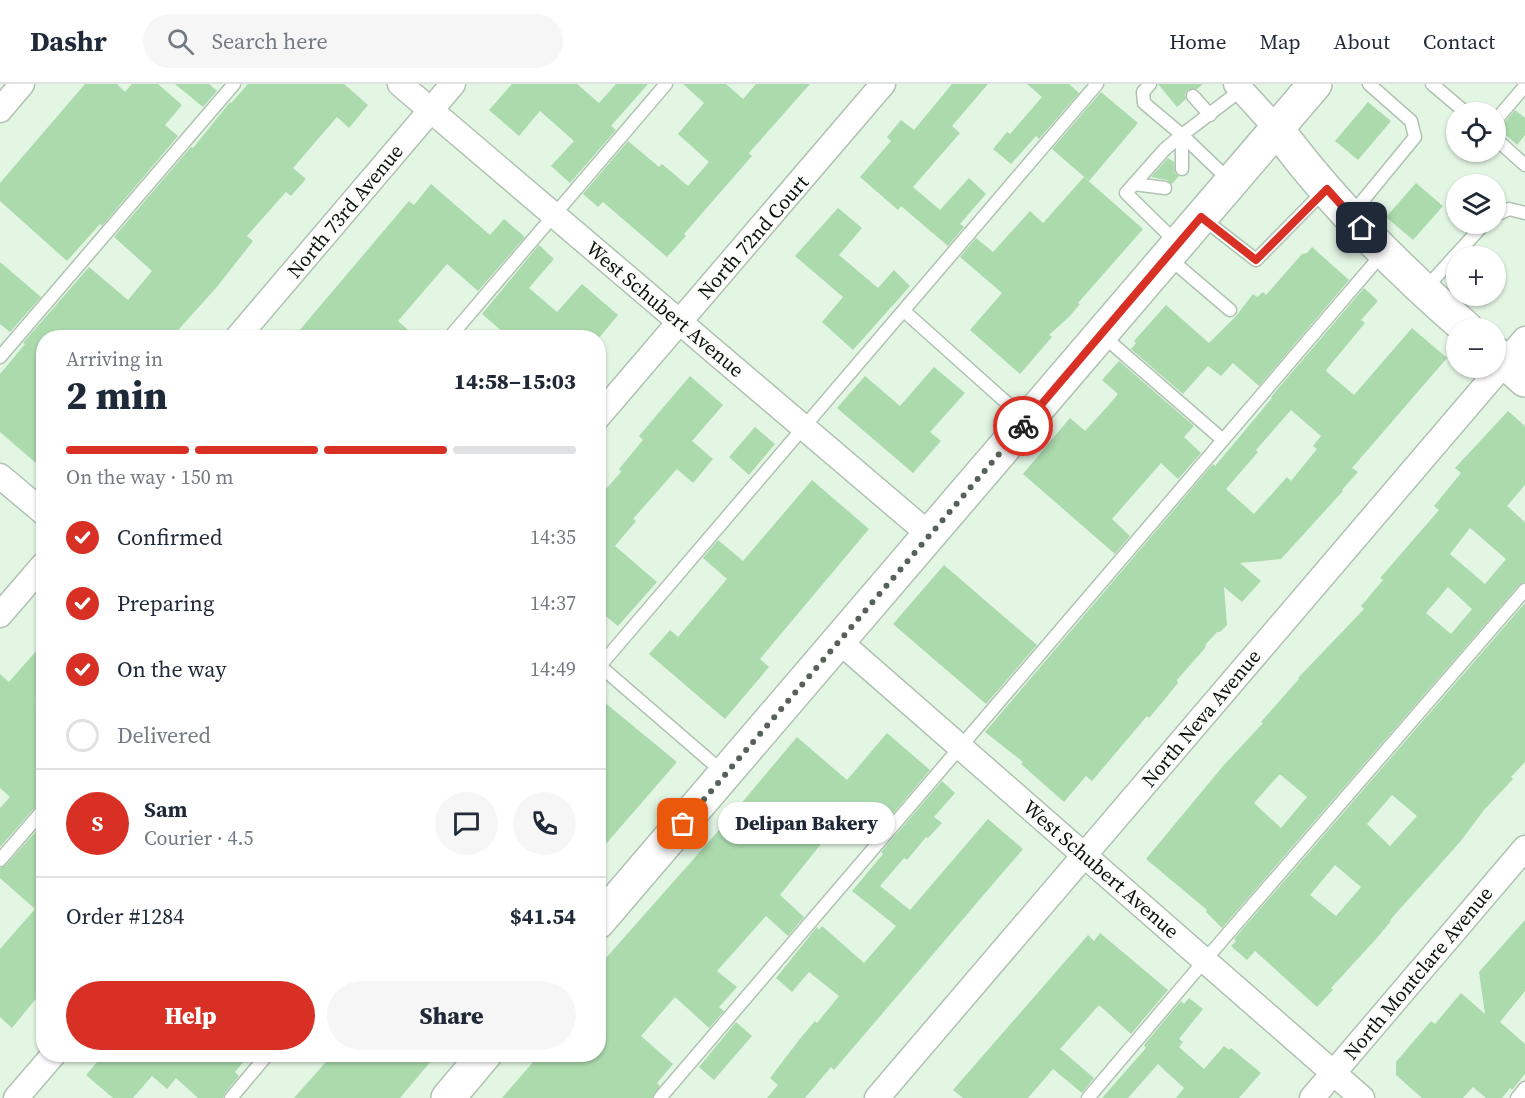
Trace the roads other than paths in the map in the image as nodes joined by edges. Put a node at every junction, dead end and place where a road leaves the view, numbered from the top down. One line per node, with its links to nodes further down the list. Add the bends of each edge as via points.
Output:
1 (22, 84): 17 (street)
2 (234, 84): 45 (lane)
3 (400, 84): 18 (street, West Schubert Avenue)
4 (453, 84): 18 (street, North 73rd Avenue)
5 (666, 84): 31 (lane)
6 (883, 84): 41 (street, North 72nd Court)
7 (1097, 84): 39 (lane)
8 (1150, 84): 21 (lane, via 1143,92 1144,103)
9 (1315, 84): 20 (main road)
10 (1369, 84): 32 (lane, via 1411,121 1415,137)
11 (1432, 84): 15 (lane)
12 (1525, 86): 16 (lane)
13 (1239, 87): 19 (lane); 20 (street)
14 (1193, 96): 19 (lane)
15 (1453, 102)
16 (1506, 108)
17 (0, 110)
18 (431, 110): 31 (street, West Schubert Avenue); 42 (street, North 73rd Avenue)
19 (1210, 115): 21 (lane)
20 (1277, 129): 25 (main road); 28 (main road)
21 (1182, 135): 24 (lane); 25 (lane); 26 (lane)
22 (1506, 149): 23 (lane)
23 (1525, 165)
24 (1182, 168)
25 (1232, 182): 33 (main road)
26 (1134, 184): 27 (lane); 35 (lane, via 1126,193)
27 (1165, 188)
28 (1327, 189): 32 (main road); 33 (lane, via 1256,260)
29 (1506, 210): 30 (lane)
30 (1525, 213)
31 (554, 215): 41 (street, West Schubert Avenue); 43 (lane)
32 (1351, 216): 36 (main road)
33 (1201, 217): 35 (main road)
34 (1475, 234): 37 (lane)
35 (1173, 250): 38 (lane); 44 (main road)
36 (1384, 252): 37 (main road); 50 (lane)
37 (1423, 291): 40 (main road)
38 (1230, 310)
39 (904, 311): 48 (lane); 49 (lane)
40 (1454, 318)
41 (680, 322): 47 (street, North 72nd Court); 49 (street, West Schubert Avenue)
42 (244, 330)
43 (456, 330)
44 (1101, 334): 48 (main road); 50 (lane)
45 (0, 357)
46 (1513, 359): 64 (street, North Neva Avenue)
47 (606, 408)
48 (1027, 421): 53 (main road)
49 (804, 427): 53 (street, West Schubert Avenue); 58 (lane)
50 (1223, 440): 60 (lane)
51 (0, 476): 52 (street)
52 (36, 506)
53 (930, 535): 57 (main road)
54 (36, 573): 56 (street)
55 (1525, 590): 67 (lane)
56 (0, 615)
57 (839, 641): 60 (street, West Schubert Avenue); 61 (main road)
58 (606, 659)
59 (606, 673): 61 (lane)
60 (960, 747): 64 (street, West Schubert Avenue); 76 (lane)
61 (725, 774): 66 (main road)
62 (36, 818): 65 (lane)
63 (1525, 848): 71 (street, North Montclare Avenue)
64 (1084, 855): 67 (street, West Schubert Avenue); 77 (street, North Neva Avenue)
65 (0, 860)
66 (606, 913)
67 (1204, 960): 71 (street, West Schubert Avenue); 78 (lane)
68 (47, 1062): 73 (street)
69 (261, 1062): 74 (lane)
70 (478, 1062): 75 (main road)
71 (1333, 1073): 79 (street, North Montclare Avenue); 80 (street, West Schubert Avenue)
72 (1525, 1089): 81 (lane)
73 (16, 1098)
74 (231, 1098)
75 (448, 1098)
76 (660, 1098)
77 (877, 1098)
78 (1088, 1098)
79 (1312, 1098)
80 (1362, 1098)
81 (1517, 1098)

